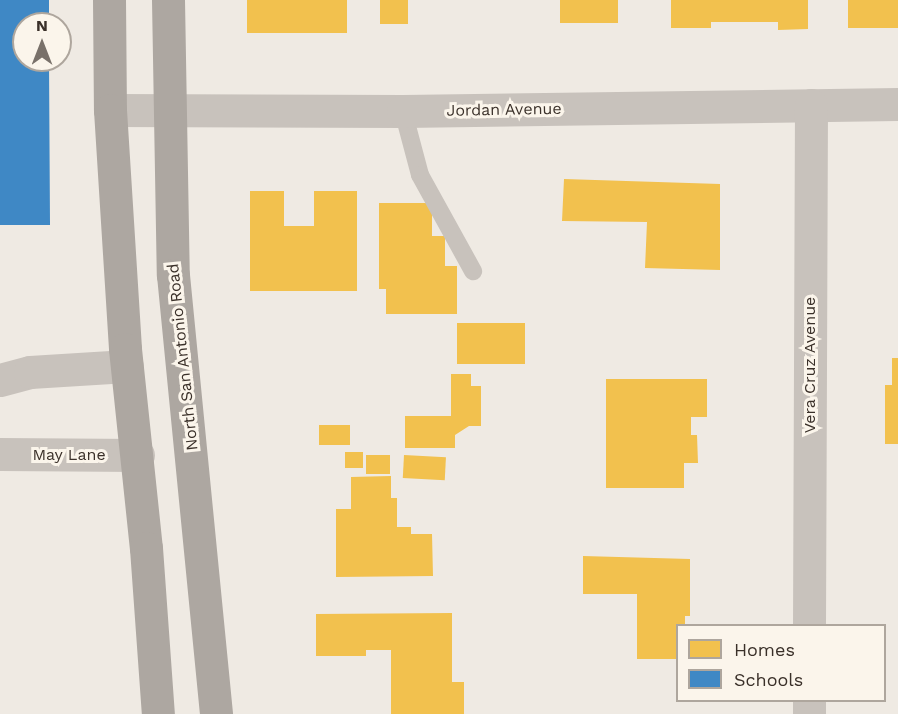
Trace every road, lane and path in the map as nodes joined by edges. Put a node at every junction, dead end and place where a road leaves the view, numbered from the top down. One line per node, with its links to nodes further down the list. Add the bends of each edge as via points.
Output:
1 (109, 0): 5 (main road)
2 (168, 0): 6 (main road, North San Antonio Road)
3 (898, 104): 4 (street, Jordan Avenue)
4 (811, 105): 7 (street, Jordan Avenue); 13 (street, Vera Cruz Avenue)
5 (110, 110): 6 (street, Jordan Avenue); 9 (main road)
6 (171, 110): 7 (street, Jordan Avenue); 15 (main road, North San Antonio Road, via 173,274)
7 (403, 111): 8 (lane, via 420,175)
8 (473, 271)
9 (127, 366): 10 (street, via 30,372); 12 (main road)
10 (0, 380)
11 (0, 454): 12 (street, May Lane)
12 (138, 455): 14 (main road)
13 (809, 624)
14 (158, 714)
15 (216, 714)

